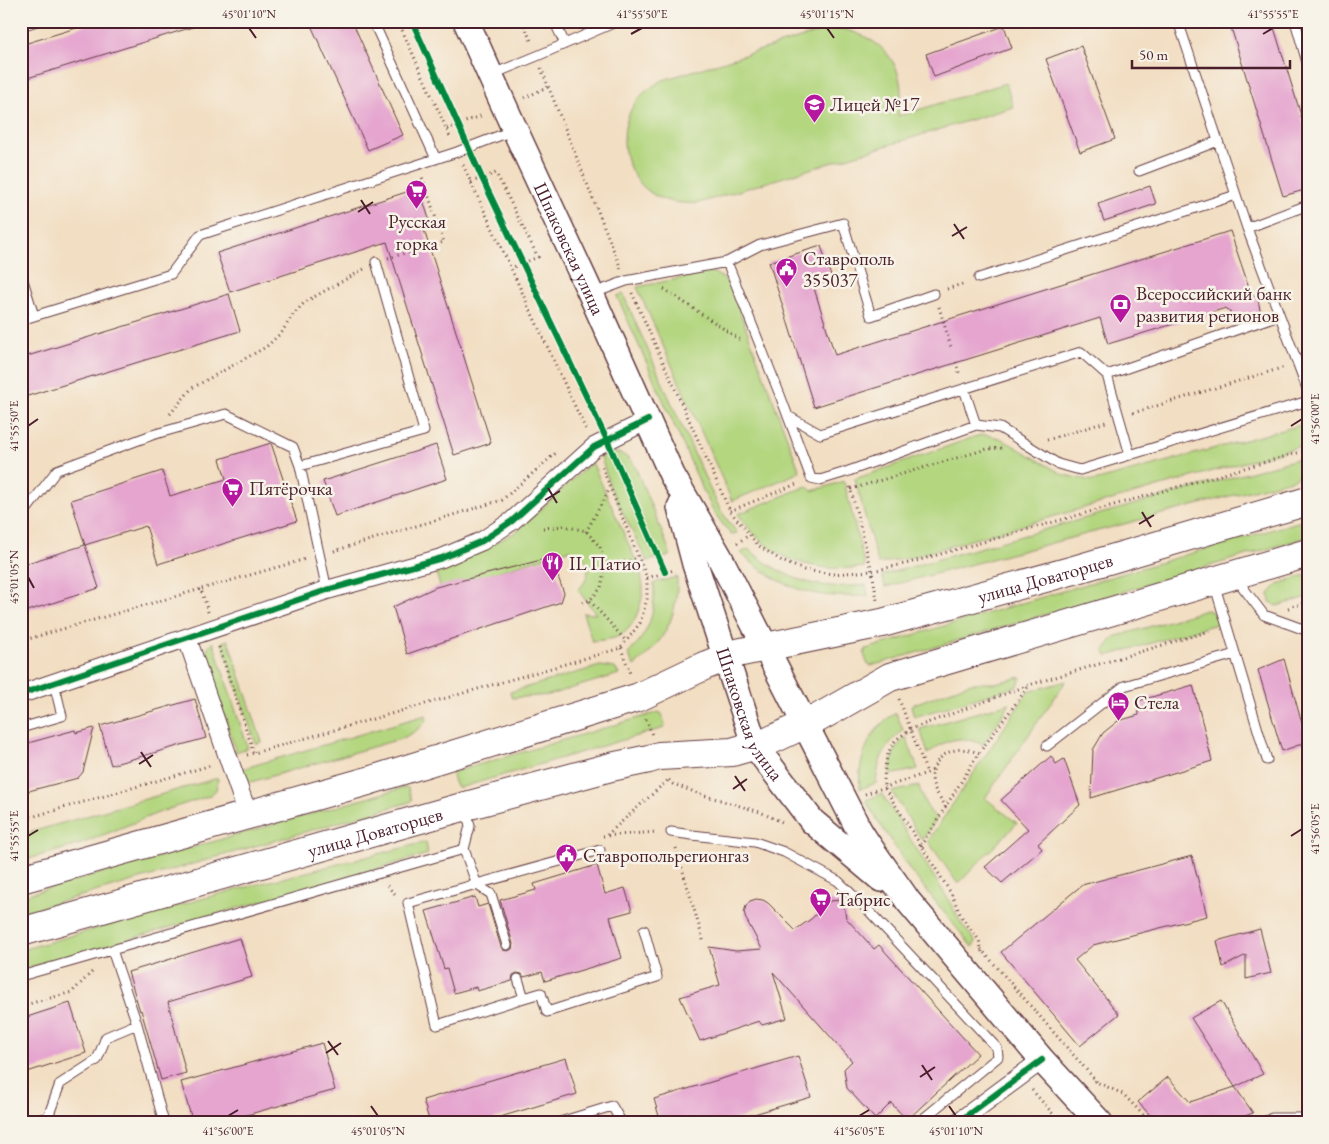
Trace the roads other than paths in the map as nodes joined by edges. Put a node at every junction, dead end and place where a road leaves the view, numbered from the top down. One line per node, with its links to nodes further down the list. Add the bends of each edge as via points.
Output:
1 (37, 21): 10 (lane)
2 (373, 21): 16 (lane)
3 (466, 21): 13 (main road, Шпаковская улица)
4 (554, 21): 11 (lane)
5 (618, 21): 11 (lane)
6 (646, 21): 9 (lane)
7 (1178, 21): 15 (lane)
8 (1295, 21): 12 (lane)
9 (671, 22)
10 (21, 26)
11 (565, 44): 13 (lane)
12 (1308, 66)
13 (490, 75): 14 (main road, Шпаковская улица)
14 (515, 130): 16 (lane); 25 (main road, Шпаковская улица)
15 (1218, 141): 17 (lane); 18 (lane)
16 (436, 159): 28 (lane, via 200,235 171,274)
17 (1138, 171)
18 (1236, 195): 20 (lane); 24 (lane)
19 (1308, 206): 20 (lane)
20 (1247, 228): 27 (lane)
21 (376, 262): 38 (lane, via 424,431)
22 (727, 262): 25 (lane, via 626,281); 26 (lane, via 760,245 843,223 871,316); 34 (lane)
23 (21, 274): 28 (lane)
24 (979, 278)
25 (591, 294): 35 (main road, Шпаковская улица)
26 (934, 294)
27 (1279, 314): 30 (lane); 32 (lane)
28 (34, 316): 29 (lane)
29 (21, 320)
30 (1107, 374): 31 (lane, via 1081,352); 37 (lane)
31 (964, 389): 34 (lane, via 820,434); 36 (lane)
32 (1308, 391)
33 (1308, 400): 37 (lane)
34 (788, 416): 36 (lane, via 811,478 820,480)
35 (648, 420): 39 (main road, Шпаковская улица); 44 (street, via 594,447 512,521 482,541 442,558)
36 (976, 425): 37 (lane, via 1000,428 1058,464 1080,470)
37 (1130, 455)
38 (300, 466): 41 (lane, via 293,447 226,414 152,435 57,470); 44 (lane)
39 (672, 475): 52 (main road, Шпаковская улица); 61 (main road, Шпаковская улица, via 718,556 859,830)
40 (1308, 501): 55 (main road, улица Доваторцев, via 882,623 737,653 639,697)
41 (21, 517)
42 (1308, 553): 43 (main road)
43 (1223, 578): 45 (lane, via 1264,615); 47 (lane, via 1227,626); 52 (main road, улица Доваторцев, via 890,677 818,718)
44 (327, 590): 46 (street)
45 (1308, 631)
46 (188, 638): 48 (street); 55 (street)
47 (1235, 654): 51 (lane, via 1124,686); 53 (lane)
48 (54, 683): 49 (street); 50 (lane, via 62,716)
49 (21, 694)
50 (21, 728)
51 (1047, 746)
52 (744, 749): 54 (main road, улица Доваторцев, via 659,756); 61 (main road, Шпаковская улица, via 812,821)
53 (1267, 760)
54 (466, 806): 57 (lane, via 470,826); 63 (main road, улица Доваторцев)
55 (248, 815): 59 (main road)
56 (671, 832): 76 (lane, via 755,842 784,852 838,881 997,1048 998,1057)
57 (464, 849): 60 (lane); 65 (lane)
58 (600, 850): 60 (lane)
59 (21, 879)
60 (477, 885): 64 (lane, via 491,894); 68 (lane, via 408,903 437,1026)
61 (908, 902): 70 (main road, Шпаковская улица)
62 (644, 930): 68 (lane, via 656,978 547,1012 541,993)
63 (21, 932)
64 (507, 945)
65 (112, 950): 66 (lane); 69 (lane)
66 (21, 976)
67 (518, 979): 68 (lane)
68 (524, 998)
69 (137, 1024): 72 (lane, via 106,1037 97,1060 60,1084 48,1117); 73 (lane)
70 (1042, 1060): 77 (street); 78 (main road, Шпаковская улица)
71 (1308, 1118): 79 (lane, via 1272,1118)
72 (26, 1123)
73 (164, 1123)
74 (557, 1123): 75 (lane, via 612,1106)
75 (622, 1123)
76 (918, 1123)
77 (957, 1123)
78 (1100, 1123)
79 (1262, 1123)

